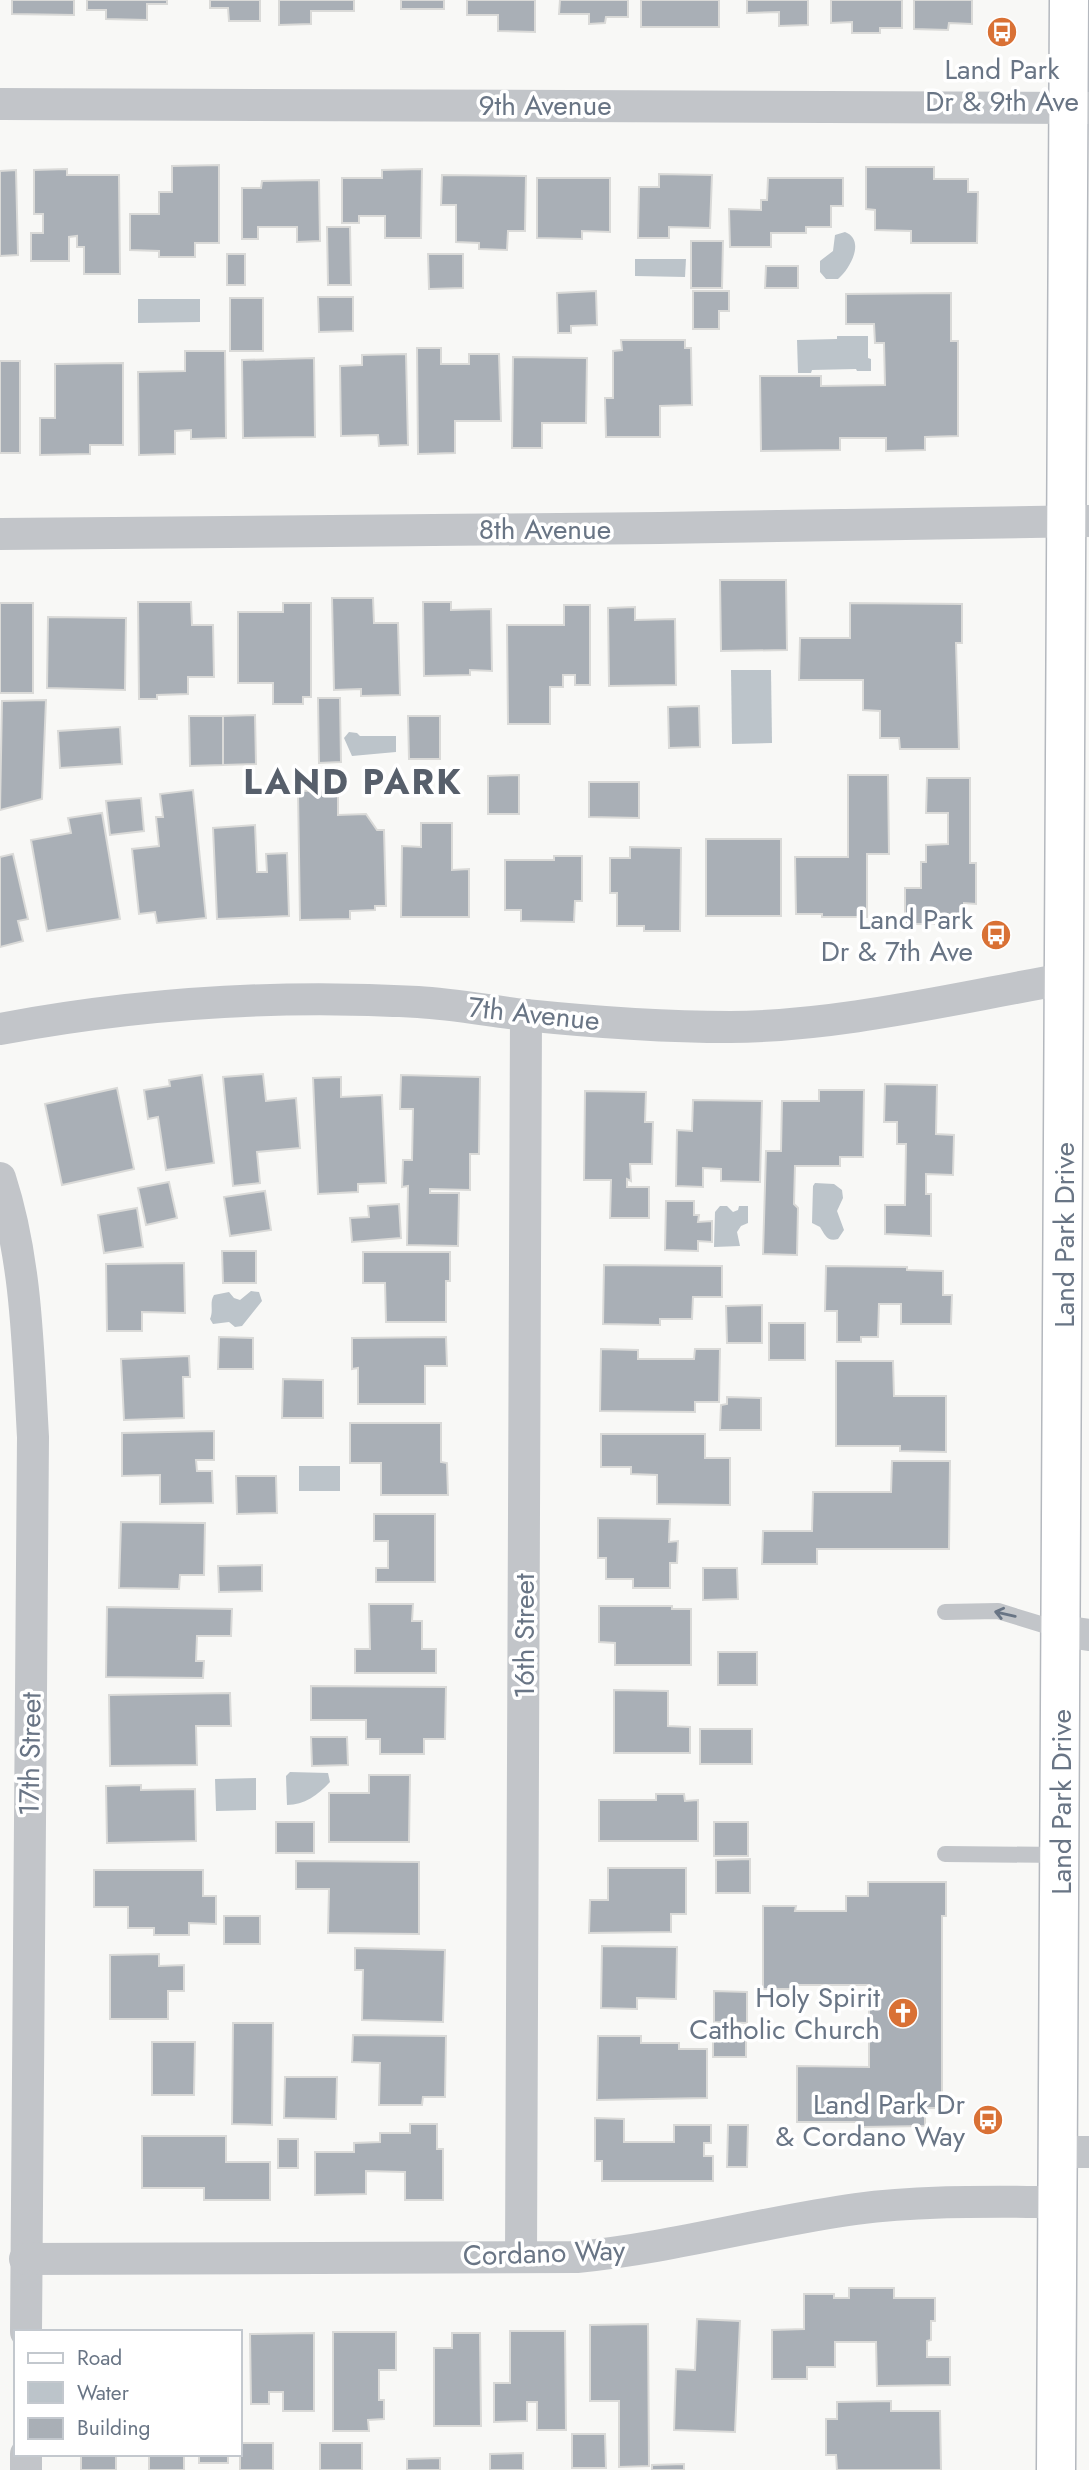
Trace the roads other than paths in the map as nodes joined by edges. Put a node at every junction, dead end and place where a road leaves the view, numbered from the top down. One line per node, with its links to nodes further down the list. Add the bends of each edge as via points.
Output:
1 (1069, 0): 3 (main road, Land Park Drive)
2 (0, 104): 3 (street, 9th Avenue)
3 (1078, 108): 4 (main road, Land Park Drive)
4 (1078, 521): 5 (street, 8th Avenue); 6 (main road, Land Park Drive)
5 (0, 534)
6 (1065, 979): 7 (street, 7th Avenue, via 884,1012 788,1024 664,1026); 9 (main road, Land Park Drive)
7 (526, 1015): 8 (street, 7th Avenue, via 422,1002 243,999 142,1007); 17 (street, 16th Street)
8 (0, 1029)
9 (1077, 1125): 12 (main road, Land Park Drive)
10 (0, 1178): 18 (street, 17th Street, via 20,1267 33,1437)
11 (945, 1612): 12 (lane, one-way to 11, via 998,1611)
12 (1076, 1633): 14 (main road, Land Park Drive)
13 (944, 1854): 14 (lane)
14 (1061, 1855): 15 (main road, Land Park Drive)
15 (1074, 2152): 16 (main road, Land Park Drive)
16 (1058, 2202): 17 (street, Cordano Way, via 857,2209 609,2254); 20 (main road, Land Park Drive)
17 (521, 2257): 18 (street, Cordano Way)
18 (25, 2259): 19 (street, 17th Street)
19 (26, 2330)
20 (1056, 2470)

